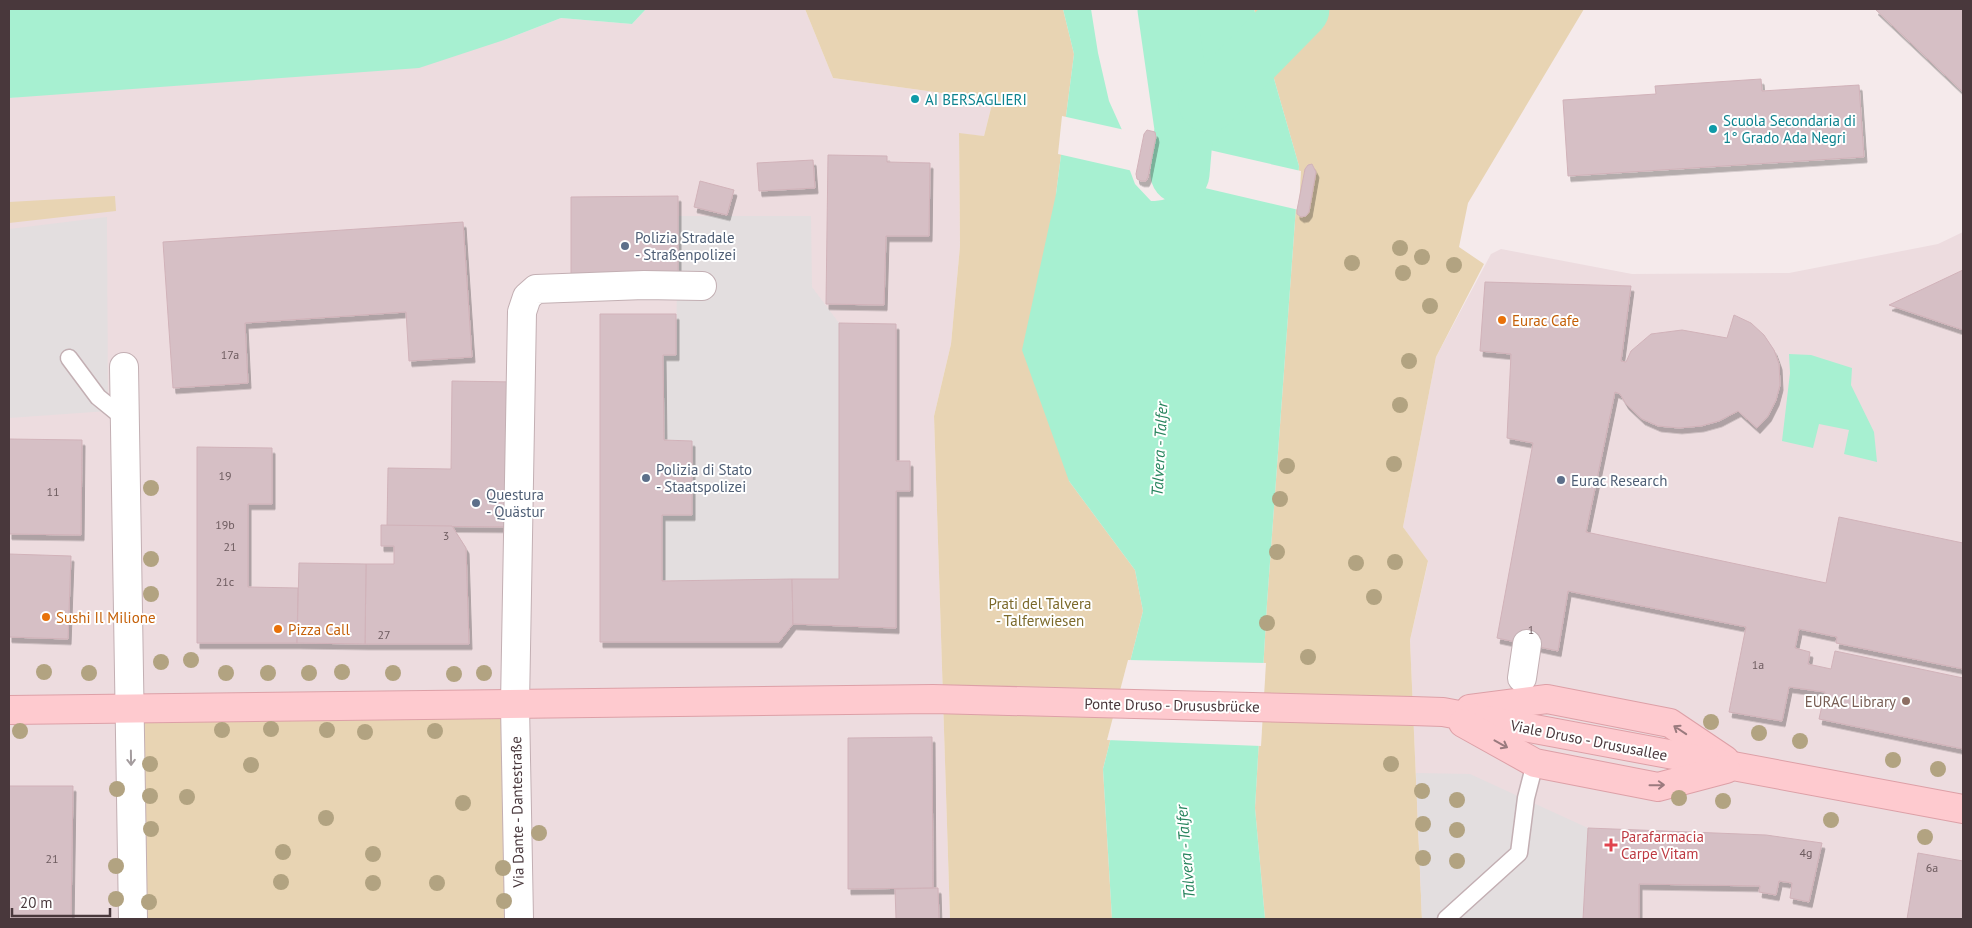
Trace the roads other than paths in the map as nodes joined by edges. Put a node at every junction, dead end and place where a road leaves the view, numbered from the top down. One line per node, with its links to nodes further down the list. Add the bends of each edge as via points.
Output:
1 (702, 286): 7 (street, Via Dante - Dantestraße, via 536,289 527,297 522,312)
2 (69, 358): 4 (lane, via 98,397)
3 (124, 367): 4 (street)
4 (125, 419): 8 (street)
5 (1528, 644): 6 (street)
6 (1522, 678)
7 (515, 705): 8 (main road, Ponte Druso - Drususbrücke); 10 (main road, Ponte Druso - Drususbrücke, via 933,699); 16 (street, Via Dante - Dantestraße)
8 (131, 709): 9 (main road, Ponte Druso - Drususbrücke); 15 (street, one-way to 15)
9 (9, 710)
10 (1412, 711): 11 (main road, Viale Druso - Drususallee)
11 (1444, 712): 12 (main road, Viale Druso - Drususallee, one-way to 12); 13 (main road, Viale Druso - Drususallee)
12 (1535, 763): 13 (main road, Viale Druso - Drususallee, one-way to 13, via 1658,787); 17 (lane, via 1526,798 1519,852)
13 (1734, 767): 14 (main road, Viale Druso - Drususallee)
14 (1963, 809)
15 (133, 919)
16 (519, 919)
17 (1446, 919)

